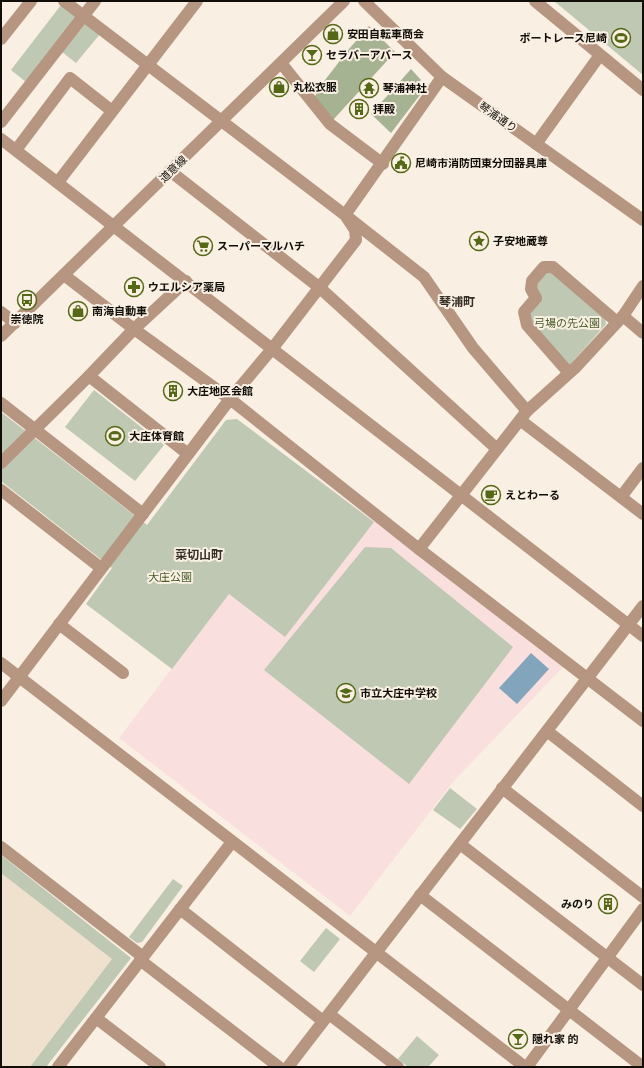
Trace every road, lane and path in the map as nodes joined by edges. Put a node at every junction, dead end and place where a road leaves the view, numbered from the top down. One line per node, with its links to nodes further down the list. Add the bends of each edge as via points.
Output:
1 (31, 1): 9 (street)
2 (64, 1): 8 (street)
3 (95, 1): 8 (street)
4 (197, 1): 12 (street)
5 (344, 1): 11 (street, 道意線)
6 (364, 1): 13 (street, 琴浦通り)
7 (535, 1): 10 (street)
8 (82, 16): 12 (street); 17 (street)
9 (1, 39)
10 (600, 55): 14 (street); 19 (street)
11 (281, 63): 16 (street, 道意線); 21 (street, via 330,124)
12 (147, 65): 15 (street); 16 (street)
13 (442, 77): 19 (street, 琴浦通り); 21 (street)
14 (643, 90)
15 (112, 111): 20 (street, via 70,78); 23 (street)
16 (222, 121): 22 (street, 道意線); 24 (street)
17 (1, 122)
18 (1, 139): 20 (street)
19 (536, 144): 25 (street, 琴浦通り)
20 (16, 150): 23 (street)
21 (382, 164): 24 (street)
22 (170, 171): 26 (street, 道意線); 30 (street)
23 (58, 182): 26 (street)
24 (345, 215): 30 (street, via 355,230 356,240); 42 (street, via 424,278)
25 (643, 220)
26 (115, 226): 27 (street, 道意線); 28 (street)
27 (64, 275): 33 (street, 道意線); 34 (street)
28 (186, 281): 34 (street); 37 (street)
29 (643, 286): 32 (street)
30 (320, 288): 37 (street); 44 (street)
31 (1, 312): 33 (street)
32 (620, 319): 35 (street); 38 (street); 38 (street, via 553,267 544,267 532,280 531,289 536,298 524,312 527,325)
33 (15, 323): 36 (street, 道意線)
34 (134, 329): 39 (street); 40 (street)
35 (643, 333)
36 (1, 336)
37 (272, 349): 40 (street); 49 (street)
38 (569, 373): 42 (street)
39 (89, 376): 43 (street); 45 (street)
40 (230, 399): 45 (street); 53 (street)
41 (1, 403): 43 (street)
42 (523, 416): 44 (street); 50 (street)
43 (35, 430): 46 (street); 51 (street)
44 (497, 450): 49 (street)
45 (188, 454): 51 (street)
46 (1, 463)
47 (643, 468): 50 (street)
48 (1, 490): 54 (street)
49 (461, 495): 53 (street); 57 (street)
50 (621, 497): 52 (street)
51 (143, 514): 54 (street)
52 (643, 514)
53 (419, 549): 62 (street)
54 (101, 568): 56 (street)
55 (643, 606): 57 (street)
56 (59, 624): 60 (street); 61 (street)
57 (628, 625): 58 (street); 62 (street)
58 (643, 636)
59 (1, 663): 61 (street)
60 (123, 672)
61 (19, 677): 63 (street); 68 (street)
62 (587, 678): 64 (street); 65 (street)
63 (1, 701)
64 (643, 721)
65 (546, 731): 66 (street); 67 (street)
66 (502, 788): 69 (street); 72 (street)
67 (643, 806)
68 (232, 842): 73 (street); 75 (street)
69 (460, 844): 71 (street); 77 (street)
70 (1, 847): 76 (street)
71 (420, 895): 75 (street); 79 (street)
72 (643, 897)
73 (180, 909): 76 (street); 81 (street)
74 (643, 909): 77 (street)
75 (376, 952): 81 (street); 87 (street)
76 (142, 958): 80 (street); 84 (street)
77 (607, 958): 78 (street); 79 (street)
78 (643, 985)
79 (569, 1010): 87 (street); 88 (street)
80 (96, 1018): 82 (street); 83 (street)
81 (326, 1018): 85 (street); 86 (street)
82 (58, 1067)
83 (160, 1067)
84 (279, 1067)
85 (288, 1067)
86 (398, 1067)
87 (526, 1067)
88 (643, 1067)

